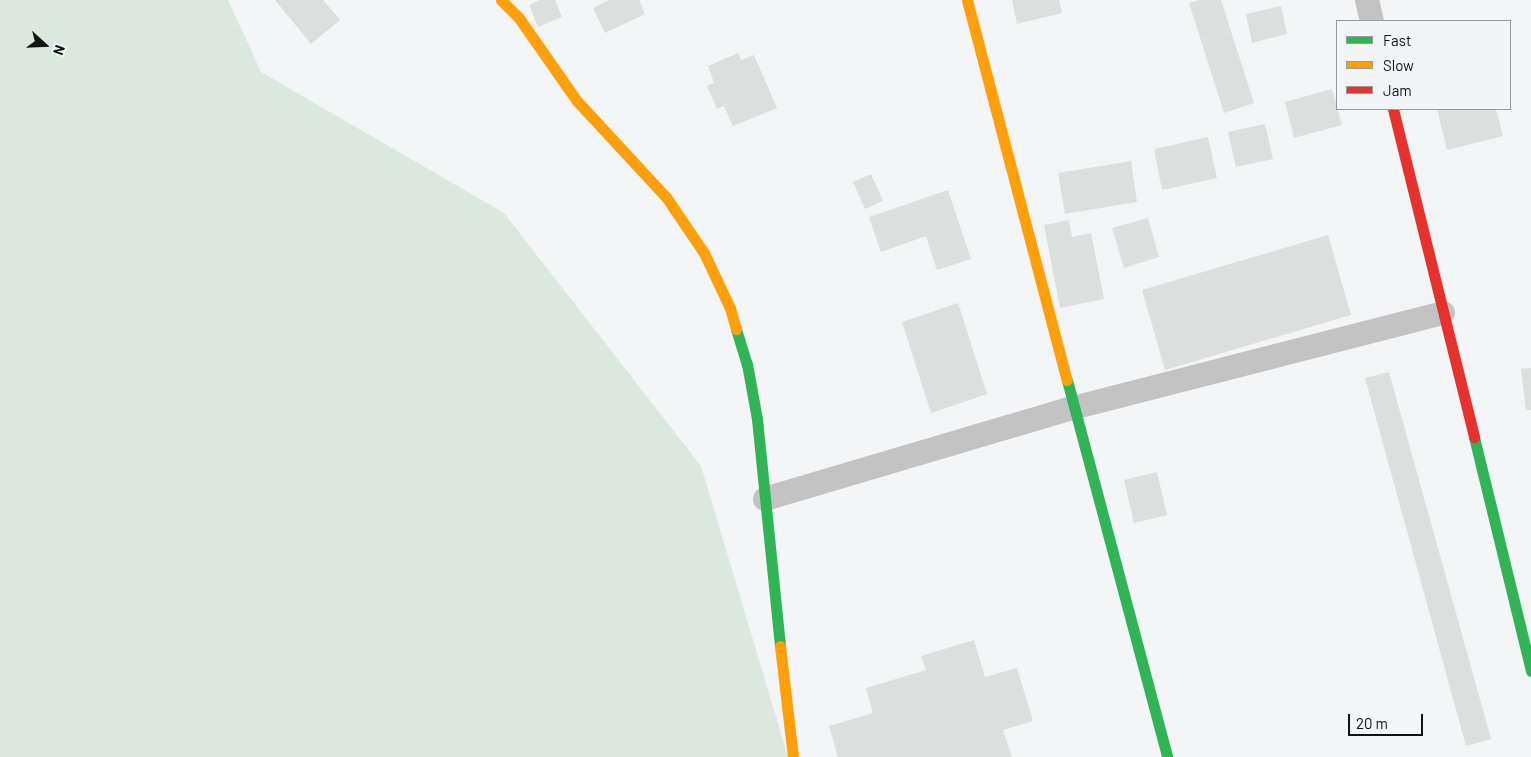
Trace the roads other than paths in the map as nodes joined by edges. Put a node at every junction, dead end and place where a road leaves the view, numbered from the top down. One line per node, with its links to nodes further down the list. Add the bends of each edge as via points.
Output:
1 (501, 0): 4 (street)
2 (967, 0): 8 (street)
3 (1367, 0): 5 (street)
4 (517, 9): 9 (street, via 577,101 666,197 704,254 730,308 747,364 757,419)
5 (1372, 20)
6 (1393, 110): 7 (street)
7 (1443, 313): 8 (street); 10 (street)
8 (1073, 408): 9 (street); 12 (street)
9 (765, 499): 11 (street)
10 (1531, 671)
11 (793, 757)
12 (1166, 757)

